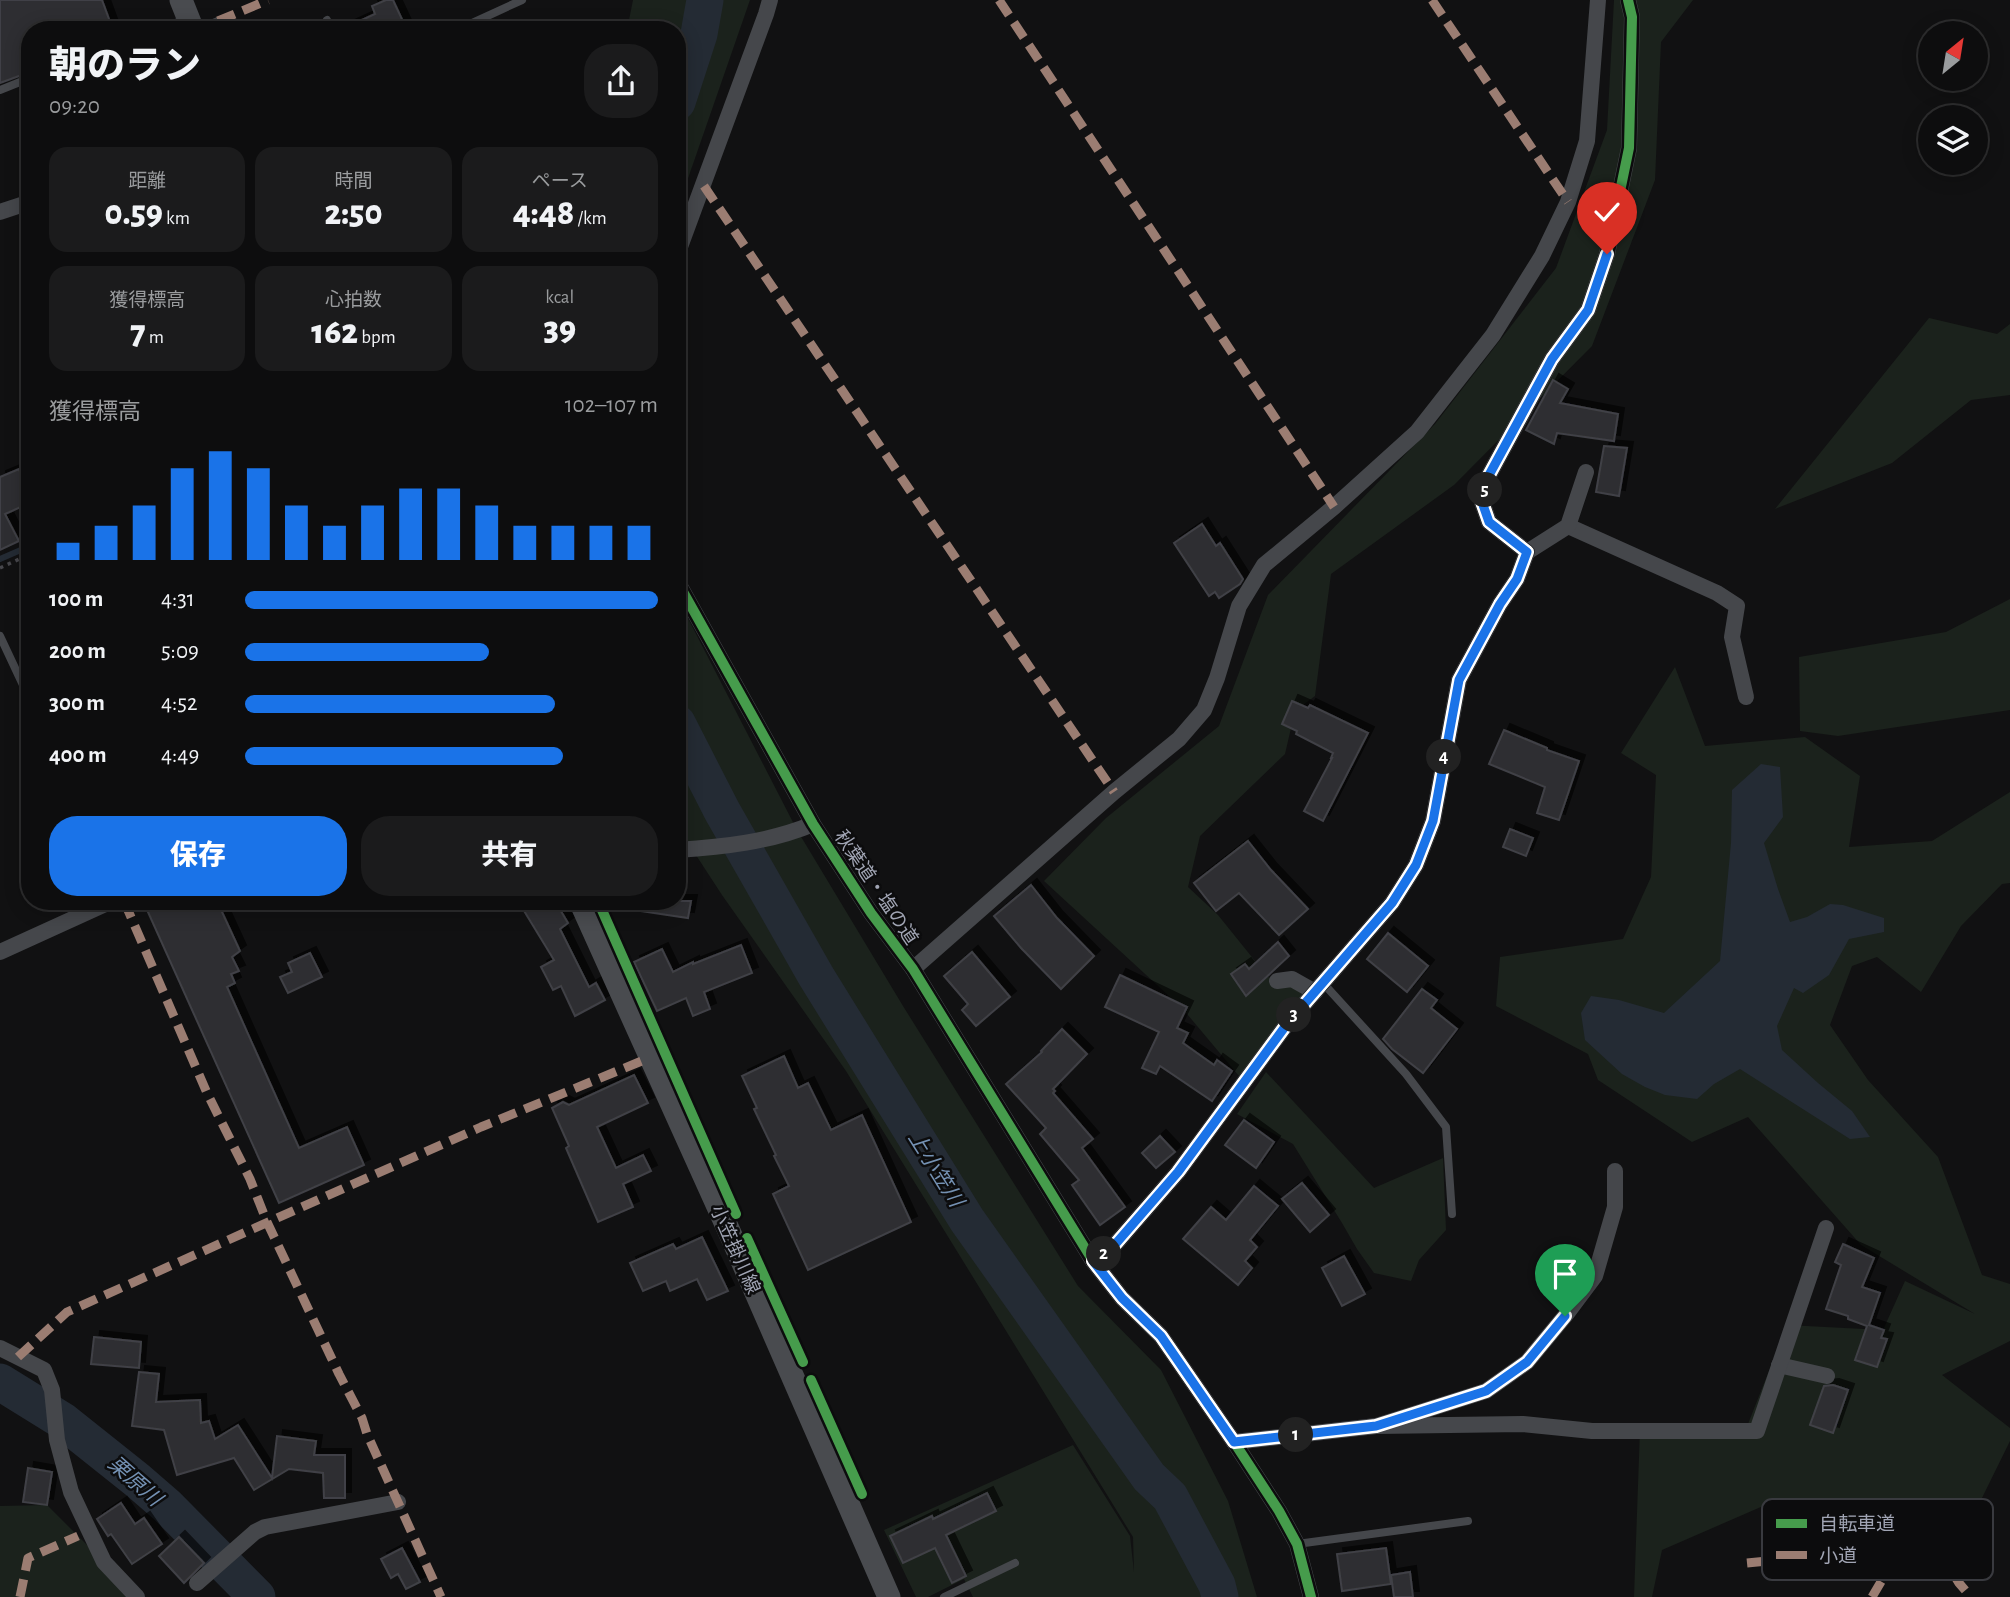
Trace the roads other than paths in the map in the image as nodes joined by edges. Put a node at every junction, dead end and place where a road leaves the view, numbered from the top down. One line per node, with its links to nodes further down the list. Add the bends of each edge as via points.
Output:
1 (522, 0): 7 (lane)
2 (769, 0): 12 (street)
3 (1598, 0): 25 (street, via 1587,141 1572,190 1542,256 1493,335 1417,432 1264,565 1239,606 1204,710 1179,739)
4 (1628, 0): 15 (street, via 1632,16 1629,148 1607,254 1588,310 1552,359 1488,477 1482,502 1489,522)
5 (190, 19): 6 (lane)
6 (218, 21)
7 (476, 21)
8 (21, 82): 9 (lane)
9 (0, 90)
10 (21, 205): 11 (street)
11 (0, 212)
12 (686, 231)
13 (1587, 472): 14 (street)
14 (1567, 526): 15 (street); 19 (street, via 1737,606 1732,637)
15 (1527, 552): 27 (street, via 1517,579 1459,680 1433,821 1416,865 1392,903)
16 (686, 597): 20 (street)
17 (0, 636): 18 (lane)
18 (21, 681)
19 (1746, 697)
20 (813, 824): 21 (street, 秋葉道・塩の道, via 788,834); 25 (street, 秋葉道・塩の道)
21 (686, 849)
22 (92, 910): 24 (street)
23 (584, 910): 43 (main road, 小笠掛川線)
24 (0, 952)
25 (913, 969): 31 (street, 秋葉道・塩の道)
26 (1277, 981): 27 (street, via 1292,979)
27 (1319, 988): 29 (lane, via 1406,1074 1446,1128); 31 (street, via 1287,1024 1178,1172 1112,1248)
28 (1615, 1171): 35 (street, via 1615,1207 1595,1276 1527,1362 1486,1391)
29 (1452, 1214)
30 (1826, 1228): 33 (street)
31 (1093, 1261): 36 (street, 秋葉道・塩の道, via 1161,1336)
32 (0, 1348): 42 (street, via 44,1370 71,1492 104,1562)
33 (1780, 1365): 34 (street); 35 (street, via 1757,1431 1592,1431 1523,1424)
34 (1827, 1376)
35 (1376, 1426): 36 (street)
36 (1234, 1442): 39 (street, 秋葉道・塩の道)
37 (398, 1502): 41 (street, via 265,1527)
38 (1468, 1521): 39 (lane)
39 (1297, 1544): 45 (street, 秋葉道・塩の道)
40 (1015, 1563): 44 (lane)
41 (197, 1583)
42 (137, 1597)
43 (890, 1597)
44 (944, 1597)
45 (1311, 1597)

